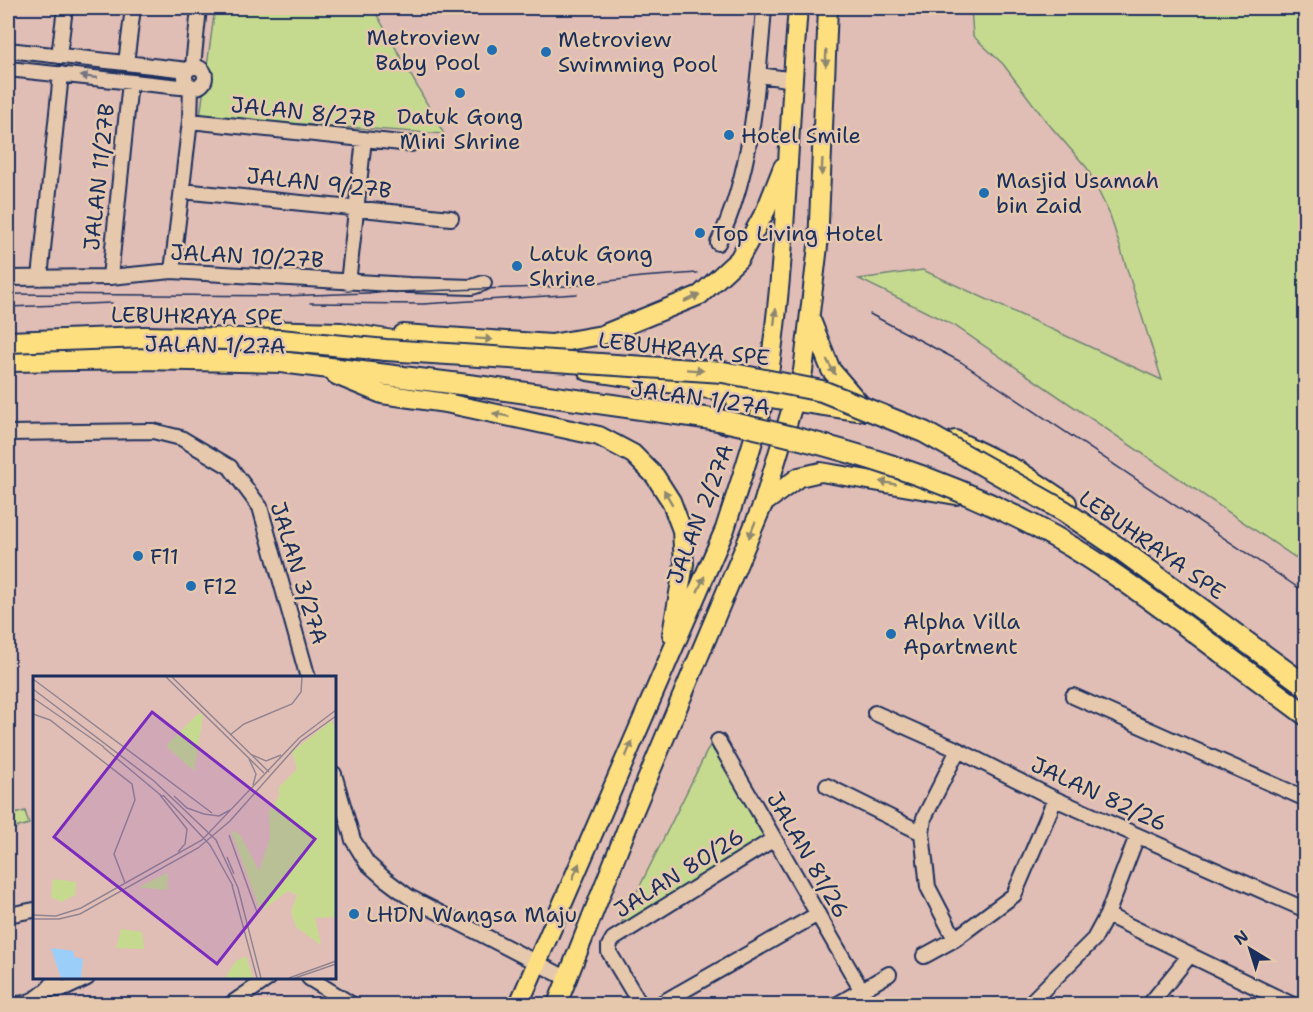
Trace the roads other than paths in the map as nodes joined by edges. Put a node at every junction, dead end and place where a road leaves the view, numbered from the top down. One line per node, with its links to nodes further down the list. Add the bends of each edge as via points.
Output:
1 (65, 8): 8 (street)
2 (133, 8): 9 (street)
3 (199, 8): 13 (street)
4 (764, 8): 12 (street)
5 (828, 8): 30 (main road, one-way to 30, via 818,246)
6 (797, 13): 14 (main road, JALAN 2/27A)
7 (8, 50): 8 (street)
8 (59, 56): 9 (street)
9 (126, 63): 13 (street)
10 (8, 69): 11 (street)
11 (61, 74): 15 (street, one-way to 11); 27 (street)
12 (759, 75): 14 (street); 23 (street, via 733,213)
13 (193, 76): 15 (street, via 180,87); 16 (street)
14 (794, 80): 19 (main road, JALAN 2/27A)
15 (130, 82): 25 (street, JALAN 11/27B)
16 (190, 121): 17 (street, JALAN 8/27B); 20 (street)
17 (364, 139): 18 (street, JALAN 8/27B); 21 (street)
18 (411, 144)
19 (791, 146): 31 (main road, one-way to 19, via 551,344 602,334 660,312 700,295 740,259 766,210); 38 (main road, JALAN 2/27A, one-way to 19)
20 (182, 191): 21 (street, JALAN 9/27B); 24 (street)
21 (356, 207): 22 (street, JALAN 9/27B); 28 (street)
22 (451, 218)
23 (718, 243)
24 (172, 271): 25 (street, JALAN 10/27B); 28 (street, JALAN 10/27B)
25 (110, 277): 27 (street, JALAN 10/27B)
26 (8, 278): 27 (street, JALAN 10/27B)
27 (40, 278)
28 (348, 283): 29 (street, JALAN 10/27B, via 472,287)
29 (484, 283)
30 (809, 314): 39 (main road, via 803,371); 40 (main road, one-way to 40, via 831,370)
31 (342, 332): 32 (main road, JALAN 1/27A, via 167,330); 37 (main road, JALAN 1/27A)
32 (8, 335)
33 (8, 342): 50 (highway, LEBUHRAYA SPE, one-way to 50, bridge, via 144,337 280,340 723,372 822,391 924,432 1064,511)
34 (8, 361): 53 (highway, LEBUHRAYA SPE, bridge, via 281,362 719,420 809,439 909,470 1052,536 1126,583)
35 (8, 369): 36 (main road, JALAN 1/27A, via 256,366)
36 (336, 375): 41 (main road, JALAN 1/27A); 47 (main road, one-way to 36, via 684,564 682,530 666,493 633,454 598,436 446,403 382,394)
37 (733, 391): 38 (main road, JALAN 1/27A); 41 (main road, via 738,407)
38 (764, 395): 39 (main road, JALAN 1/27A); 42 (main road, JALAN 2/27A)
39 (794, 400): 40 (main road, JALAN 1/27A); 44 (main road)
40 (867, 412): 49 (main road, JALAN 1/27A, via 930,428 1019,471 1164,569)
41 (724, 424): 42 (main road, JALAN 1/27A)
42 (757, 429): 44 (main road, JALAN 1/27A); 47 (main road, JALAN 2/27A, one-way to 42, via 725,529)
43 (8, 434): 48 (street, JALAN 3/27A, via 153,431 181,438 230,467 260,507)
44 (784, 435): 45 (main road); 46 (main road, JALAN 1/27A, via 907,461)
45 (763, 504): 46 (main road, one-way to 45, via 821,472 799,477); 75 (main road, one-way to 75, via 593,916)
46 (1008, 504): 54 (main road, JALAN 1/27A, via 1064,540)
47 (669, 657): 73 (main road, JALAN 2/27A, one-way to 47)
48 (307, 676)
49 (1305, 678)
50 (1305, 686)
51 (1073, 696): 60 (street)
52 (875, 713): 56 (street, JALAN 82/26)
53 (1305, 715)
54 (1305, 723)
55 (718, 741): 64 (street, JALAN 81/26)
56 (958, 750): 59 (street, JALAN 82/26); 62 (street, via 924,818)
57 (827, 786): 62 (street)
58 (336, 788): 61 (street)
59 (1055, 799): 63 (street, JALAN 82/26); 70 (street, via 1014,895)
60 (1305, 799)
61 (339, 810): 73 (street, via 367,863 385,879 409,897)
62 (922, 833): 70 (street, via 928,887)
63 (1137, 836): 66 (street, JALAN 82/26); 69 (street)
64 (774, 839): 67 (street, JALAN 81/26); 87 (street, JALAN 80/26, via 613,939 609,946)
65 (33, 910): 68 (street)
66 (1305, 910)
67 (818, 914): 80 (street, JALAN 81/26); 88 (street)
68 (8, 915)
69 (1107, 915): 71 (street); 90 (street, via 1094,939)
70 (956, 939): 72 (street)
71 (1190, 955): 91 (street); 92 (street)
72 (924, 956)
73 (536, 964): 75 (street); 85 (main road, JALAN 2/27A)
74 (889, 974): 80 (street)
75 (564, 977): 86 (main road)
76 (85, 979): 79 (street, via 66,988)
77 (267, 979): 83 (street)
78 (311, 979): 84 (street)
79 (53, 984): 82 (street, via 26,1004)
80 (862, 991): 89 (street)
81 (8, 1003): 82 (street)
82 (15, 1005)
83 (231, 1005)
84 (351, 1005)
85 (519, 1005)
86 (557, 1005)
87 (640, 1005)
88 (660, 1005)
89 (838, 1005)
90 (1029, 1005)
91 (1150, 1005)
92 (1292, 1005)

